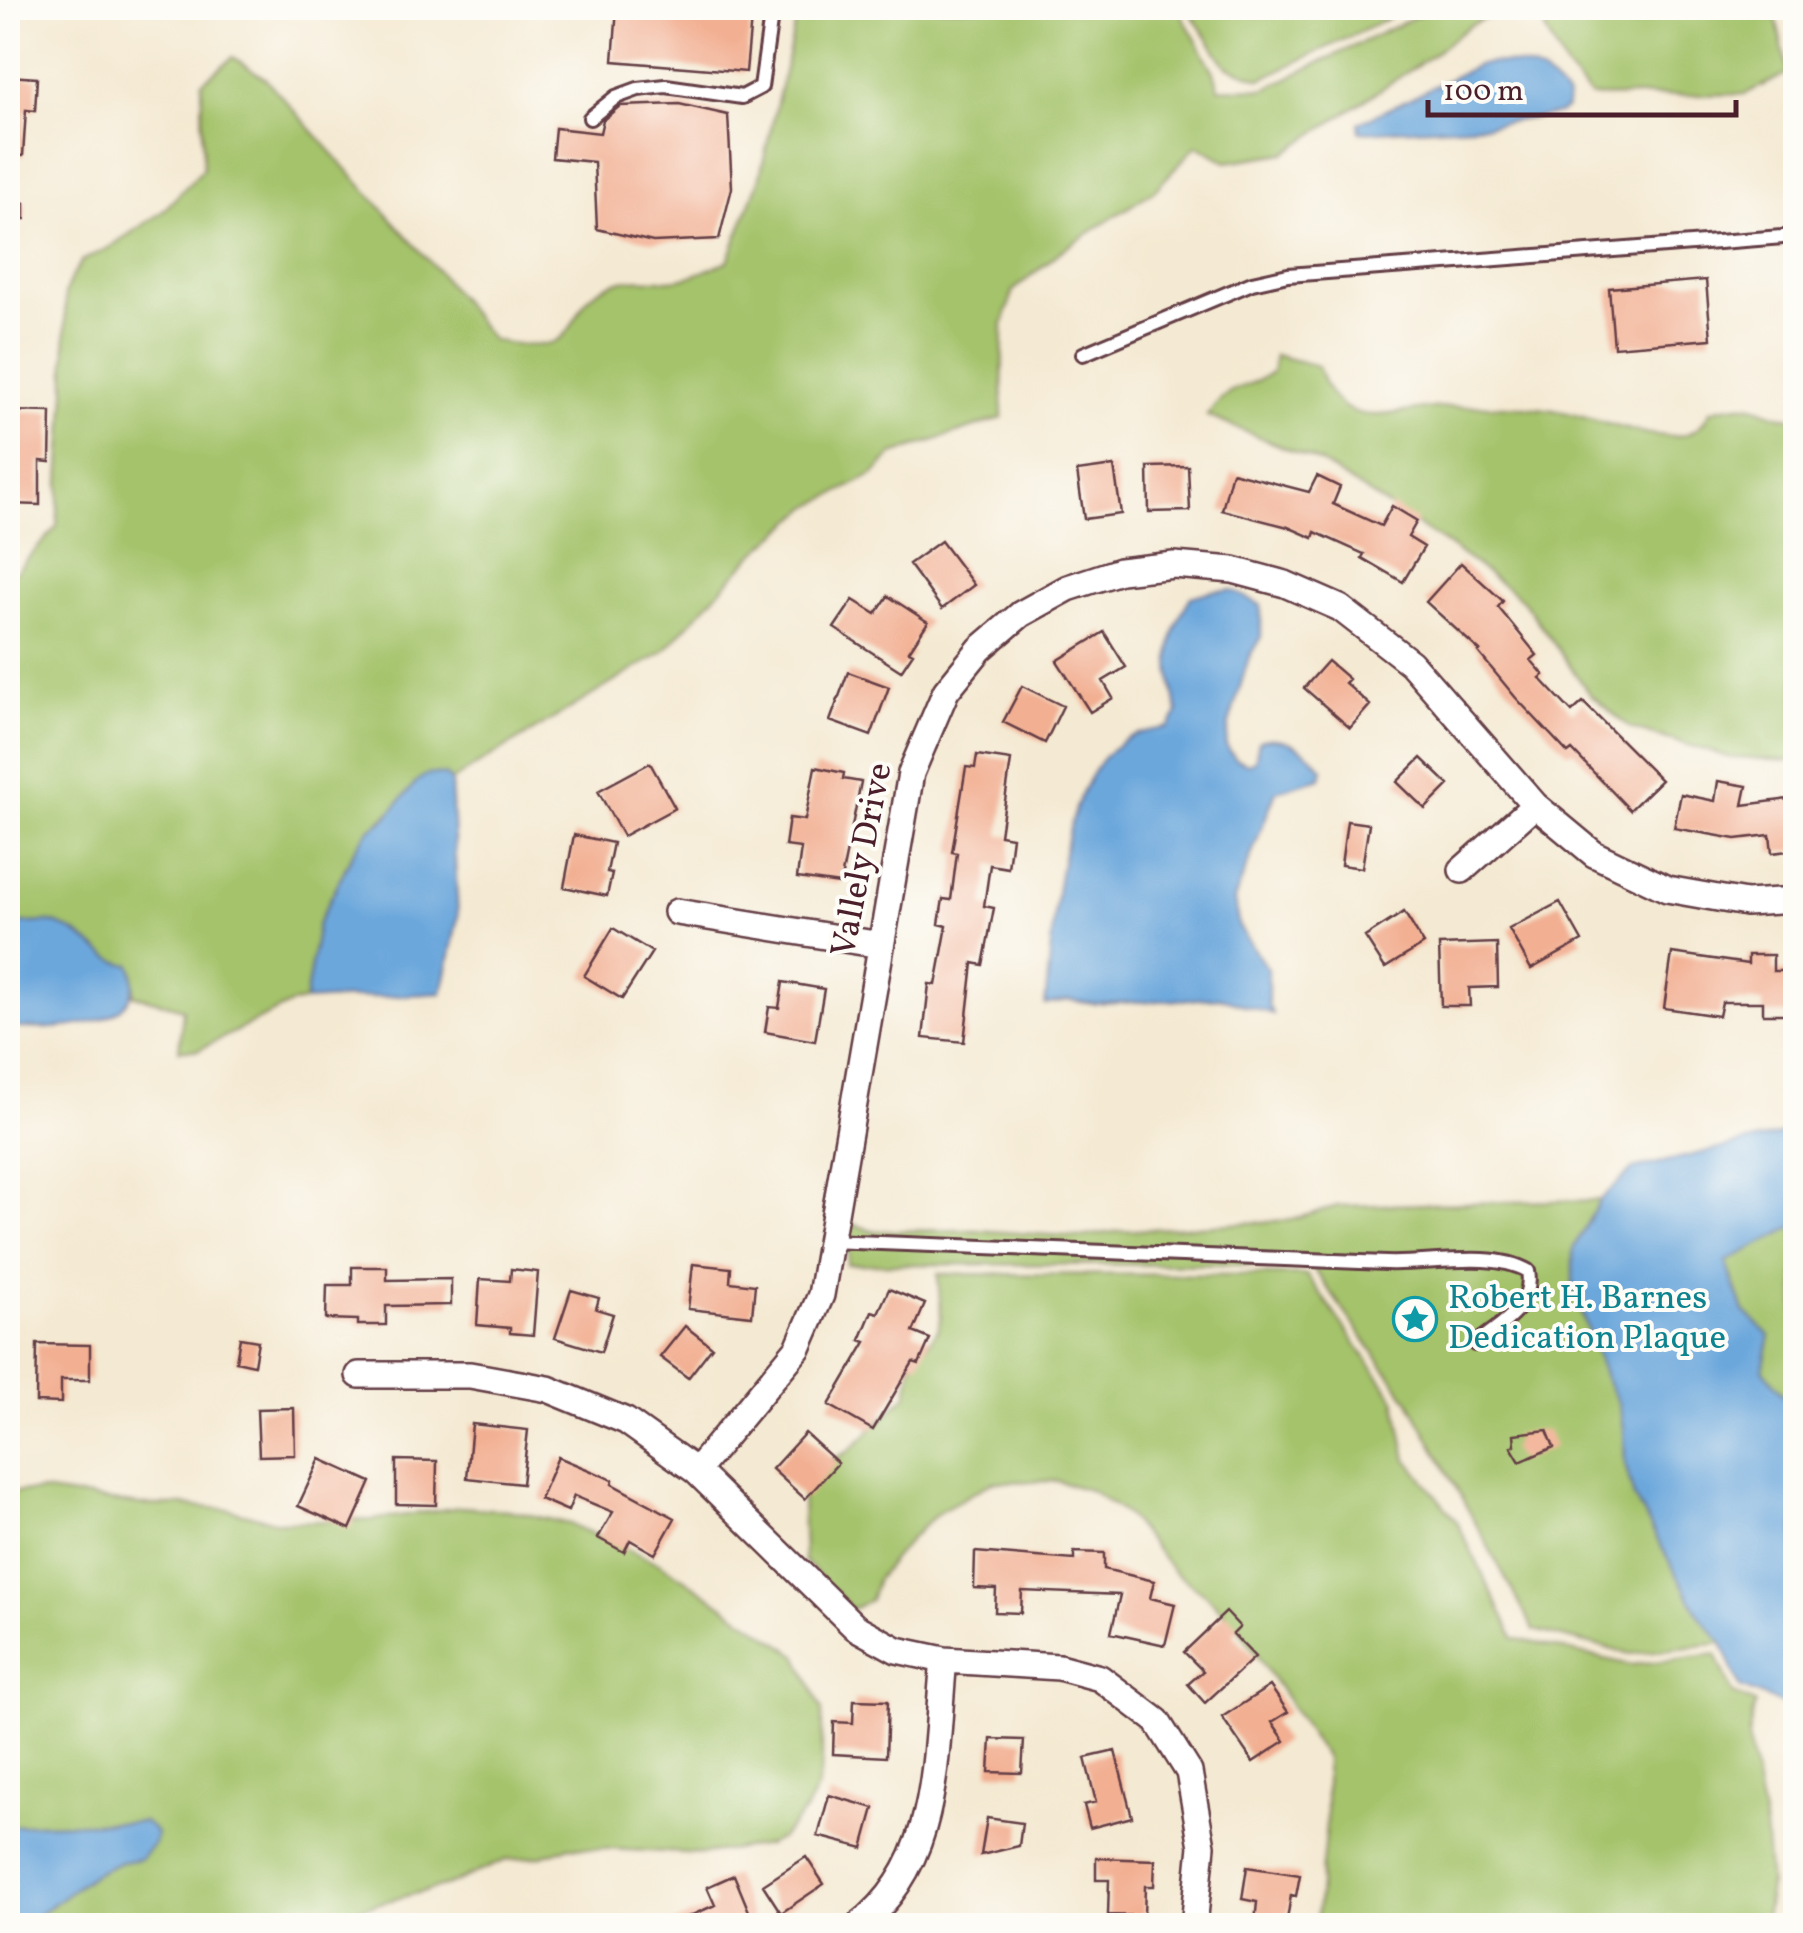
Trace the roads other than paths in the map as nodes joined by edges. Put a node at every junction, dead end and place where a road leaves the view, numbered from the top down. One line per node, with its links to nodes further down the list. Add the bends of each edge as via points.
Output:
1 (772, 8): 2 (lane, via 761,87 742,98 666,86 638,89)
2 (590, 118)
3 (1796, 236): 4 (lane, via 1288,275 1252,283)
4 (1083, 354)
5 (1535, 805): 6 (street); 7 (street, Vallely Drive, via 1594,854 1667,889 1746,903); 9 (street, Vallely Drive, via 1410,662 1340,608 1232,570 1174,565 1120,571 1068,588 1021,614 946,691 910,774)
6 (1462, 870)
7 (1796, 900)
8 (677, 912): 9 (street)
9 (881, 945): 10 (street, Vallely Drive)
10 (830, 1241): 11 (lane, via 1391,1263 1491,1261 1528,1272 1523,1303); 13 (street, Vallely Drive, via 820,1295 798,1348)
11 (1475, 1344)
12 (359, 1375): 13 (street, via 470,1375 548,1389 626,1422)
13 (696, 1471): 14 (street, via 855,1627 897,1650)
14 (944, 1660): 15 (street, via 927,1825 908,1871); 16 (street, via 1059,1666 1100,1678 1157,1721 1189,1772 1202,1846)
15 (858, 1926)
16 (1194, 1926)

